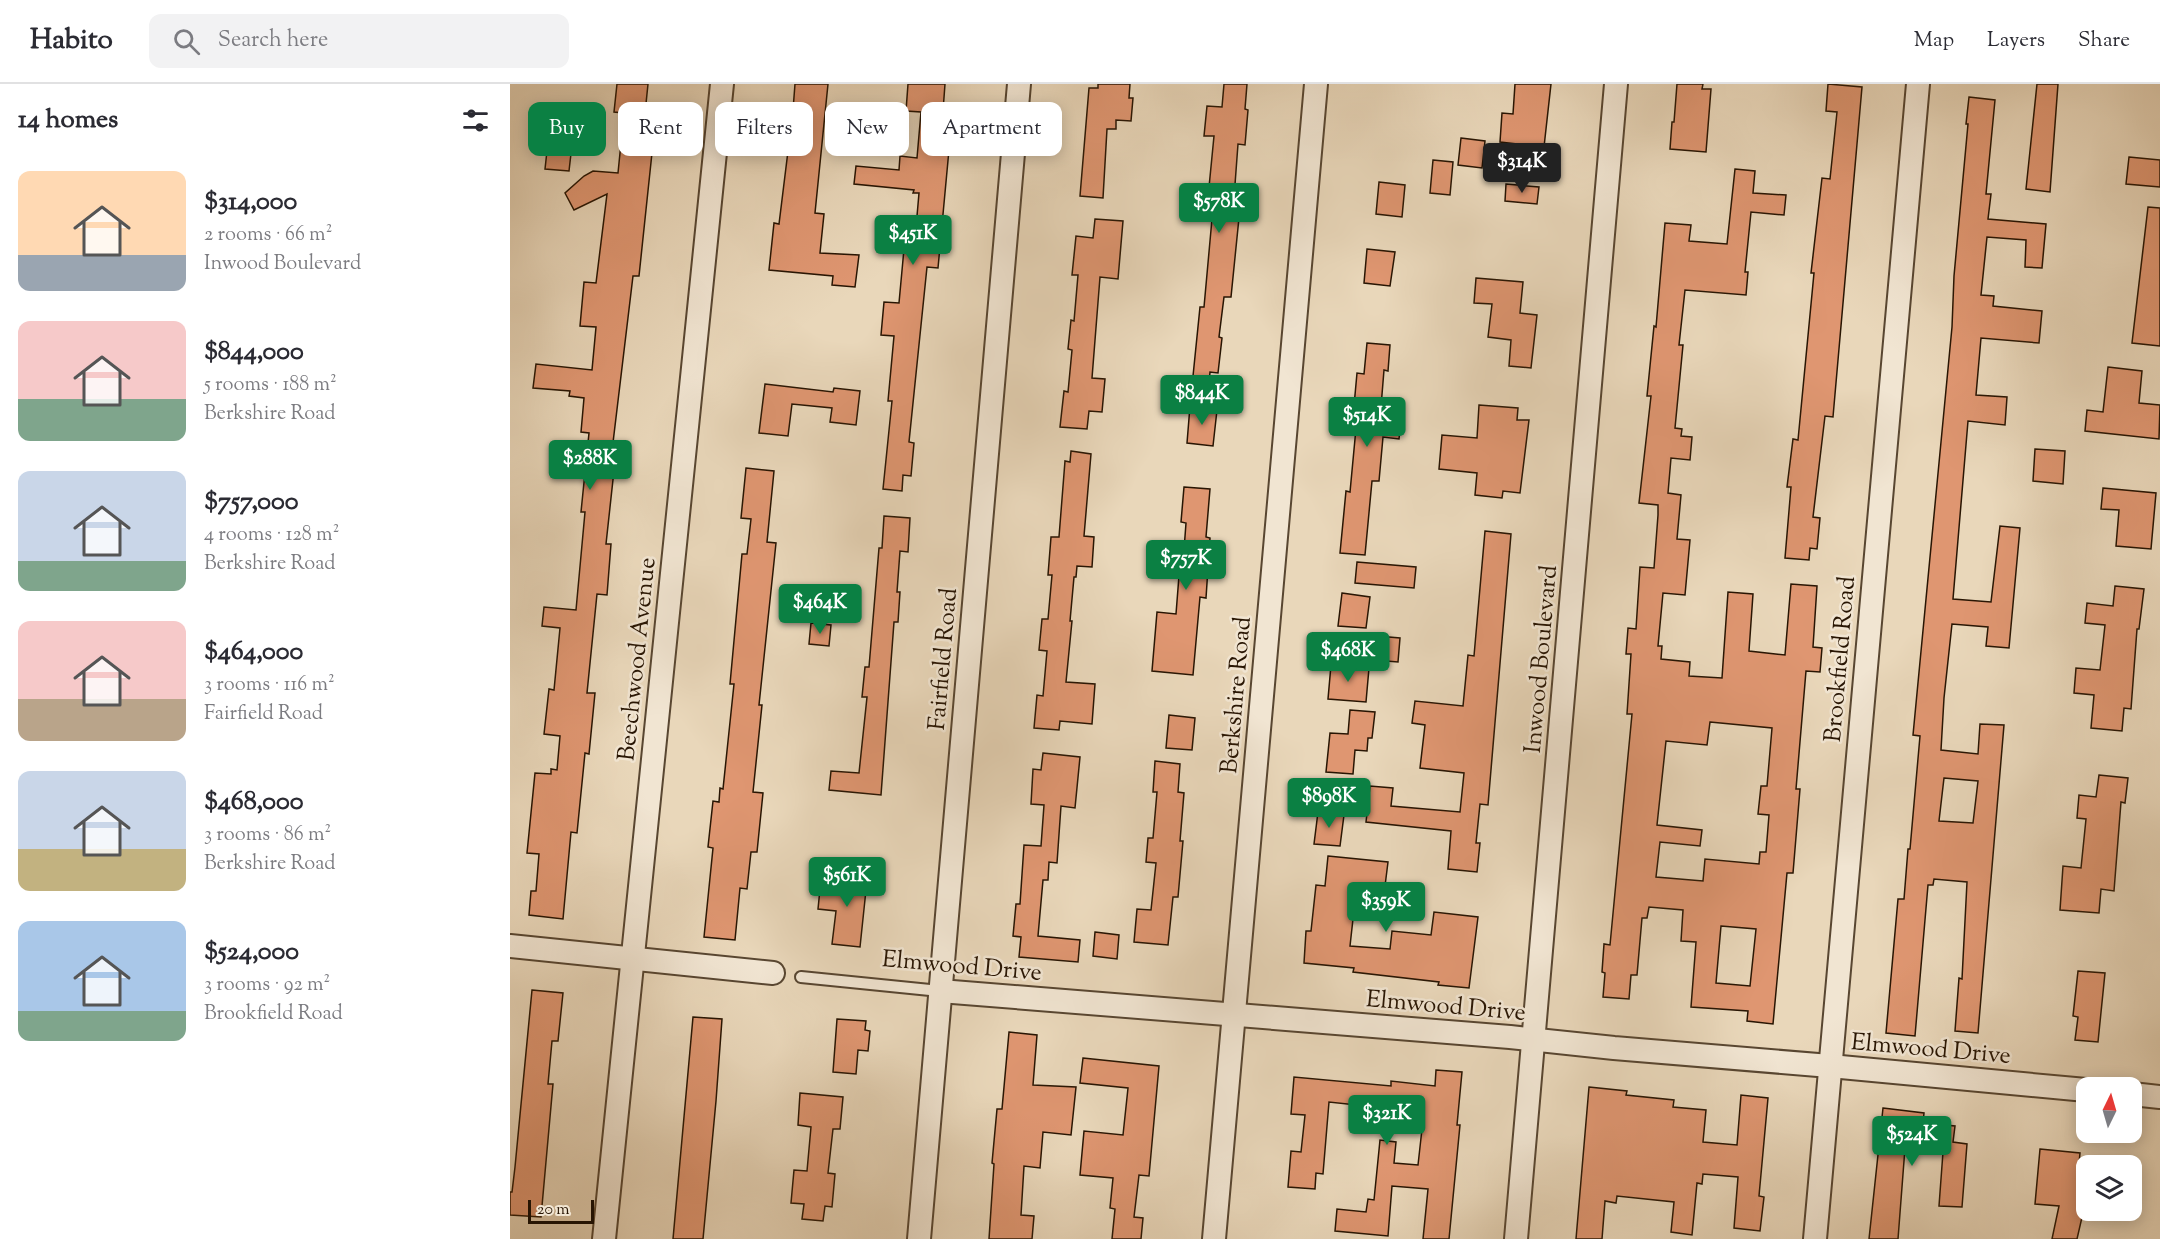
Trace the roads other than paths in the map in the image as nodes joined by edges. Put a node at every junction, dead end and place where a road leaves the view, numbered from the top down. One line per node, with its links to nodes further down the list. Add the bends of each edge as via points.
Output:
1 (722, 84): 7 (street, Beechwood Avenue)
2 (1019, 84): 10 (street, Fairfield Road)
3 (1316, 84): 11 (street, Berkshire Road)
4 (1616, 84): 12 (street, Inwood Boulevard)
5 (1918, 84): 13 (street, Brookfield Road)
6 (510, 946): 7 (street)
7 (633, 958): 8 (street); 17 (street, Beechwood Avenue)
8 (773, 973)
9 (801, 977): 10 (lane, Elmwood Drive)
10 (940, 991): 11 (street, Elmwood Drive); 18 (street, Fairfield Road)
11 (1233, 1014): 12 (street, Elmwood Drive); 19 (street, Berkshire Road)
12 (1534, 1039): 13 (street, Elmwood Drive); 20 (street, Inwood Boulevard)
13 (1830, 1066): 14 (street, Elmwood Drive); 21 (street, Brookfield Road)
14 (2076, 1089)
15 (2142, 1095): 16 (street)
16 (2160, 1097)
17 (604, 1239)
18 (919, 1239)
19 (1214, 1239)
20 (1516, 1239)
21 (1815, 1239)

